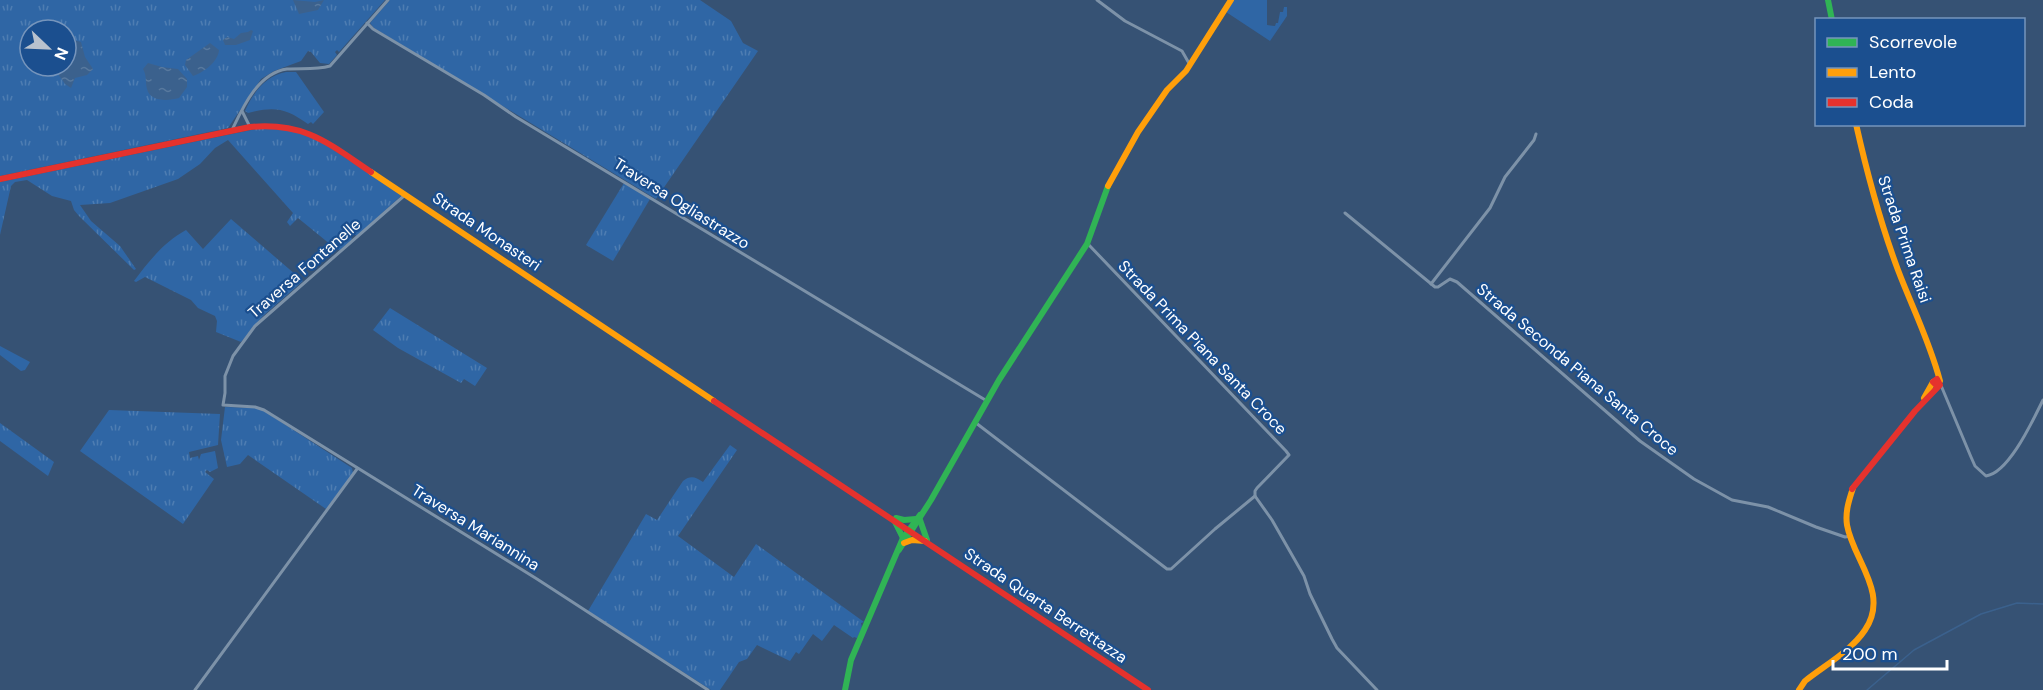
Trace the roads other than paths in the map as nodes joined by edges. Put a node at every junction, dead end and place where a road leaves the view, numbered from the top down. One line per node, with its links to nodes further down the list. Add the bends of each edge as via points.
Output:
1 (388, 0): 6 (street)
2 (1097, 0): 7 (street, via 1125,21 1182,51)
3 (1231, 0): 7 (main road)
4 (1828, 0): 5 (main road)
5 (1832, 18)
6 (367, 23): 8 (street, via 330,66 286,69 268,76); 20 (street, Traversa Ogliastrazzo)
7 (1190, 64): 16 (main road, via 1143,123 1115,171)
8 (242, 111): 10 (street); 11 (street)
9 (1856, 126): 18 (main road, Strada Prima Raisi, via 1898,270 1934,361)
10 (250, 127): 11 (main road, Strada Monasteri); 14 (main road, Strada Monasteri, via 288,127 319,137)
11 (232, 130): 13 (main road, Strada Monasteri)
12 (1536, 134): 17 (street, via 1503,180 1490,208)
13 (0, 179)
14 (407, 194): 21 (street, Traversa Fontanelle, via 255,326 233,356 225,376); 25 (main road, Strada Monasteri)
15 (1345, 213): 17 (street)
16 (1088, 244): 20 (main road); 24 (street, Strada Prima Piana Santa Croce, via 1289,455 1257,488)
17 (1431, 284): 28 (street, Strada Seconda Piana Santa Croce, via 1438,287 1450,279 1457,282 1640,441 1694,479 1732,500 1768,507)
18 (1938, 384): 19 (street, via 1975,466 1986,476 1996,473 2013,453); 28 (main road, via 1853,488 1845,508)
19 (2043, 400)
20 (987, 401): 22 (main road)
21 (223, 405): 23 (street, Traversa Mariannina, via 264,410)
22 (976, 423): 24 (street, Strada Prima Piana Santa Croce, via 1167,569); 26 (main road)
23 (357, 469): 31 (street); 32 (street, Traversa Mariannina)
24 (1255, 495): 35 (street, via 1304,576 1337,648)
25 (888, 516): 26 (main road); 27 (main road, Strada Monasteri); 29 (main road, via 899,527)
26 (918, 518): 27 (main road); 30 (main road)
27 (910, 530): 29 (main road); 30 (main road, Strada Quarta Berrettazza)
28 (1850, 537): 36 (main road, via 1874,596 1871,619 1857,638)
29 (903, 540): 30 (main road); 33 (main road, via 851,660)
30 (928, 542): 34 (main road, Strada Quarta Berrettazza)
31 (195, 690)
32 (708, 690)
33 (844, 690)
34 (1148, 690)
35 (1377, 690)
36 (1799, 690)

